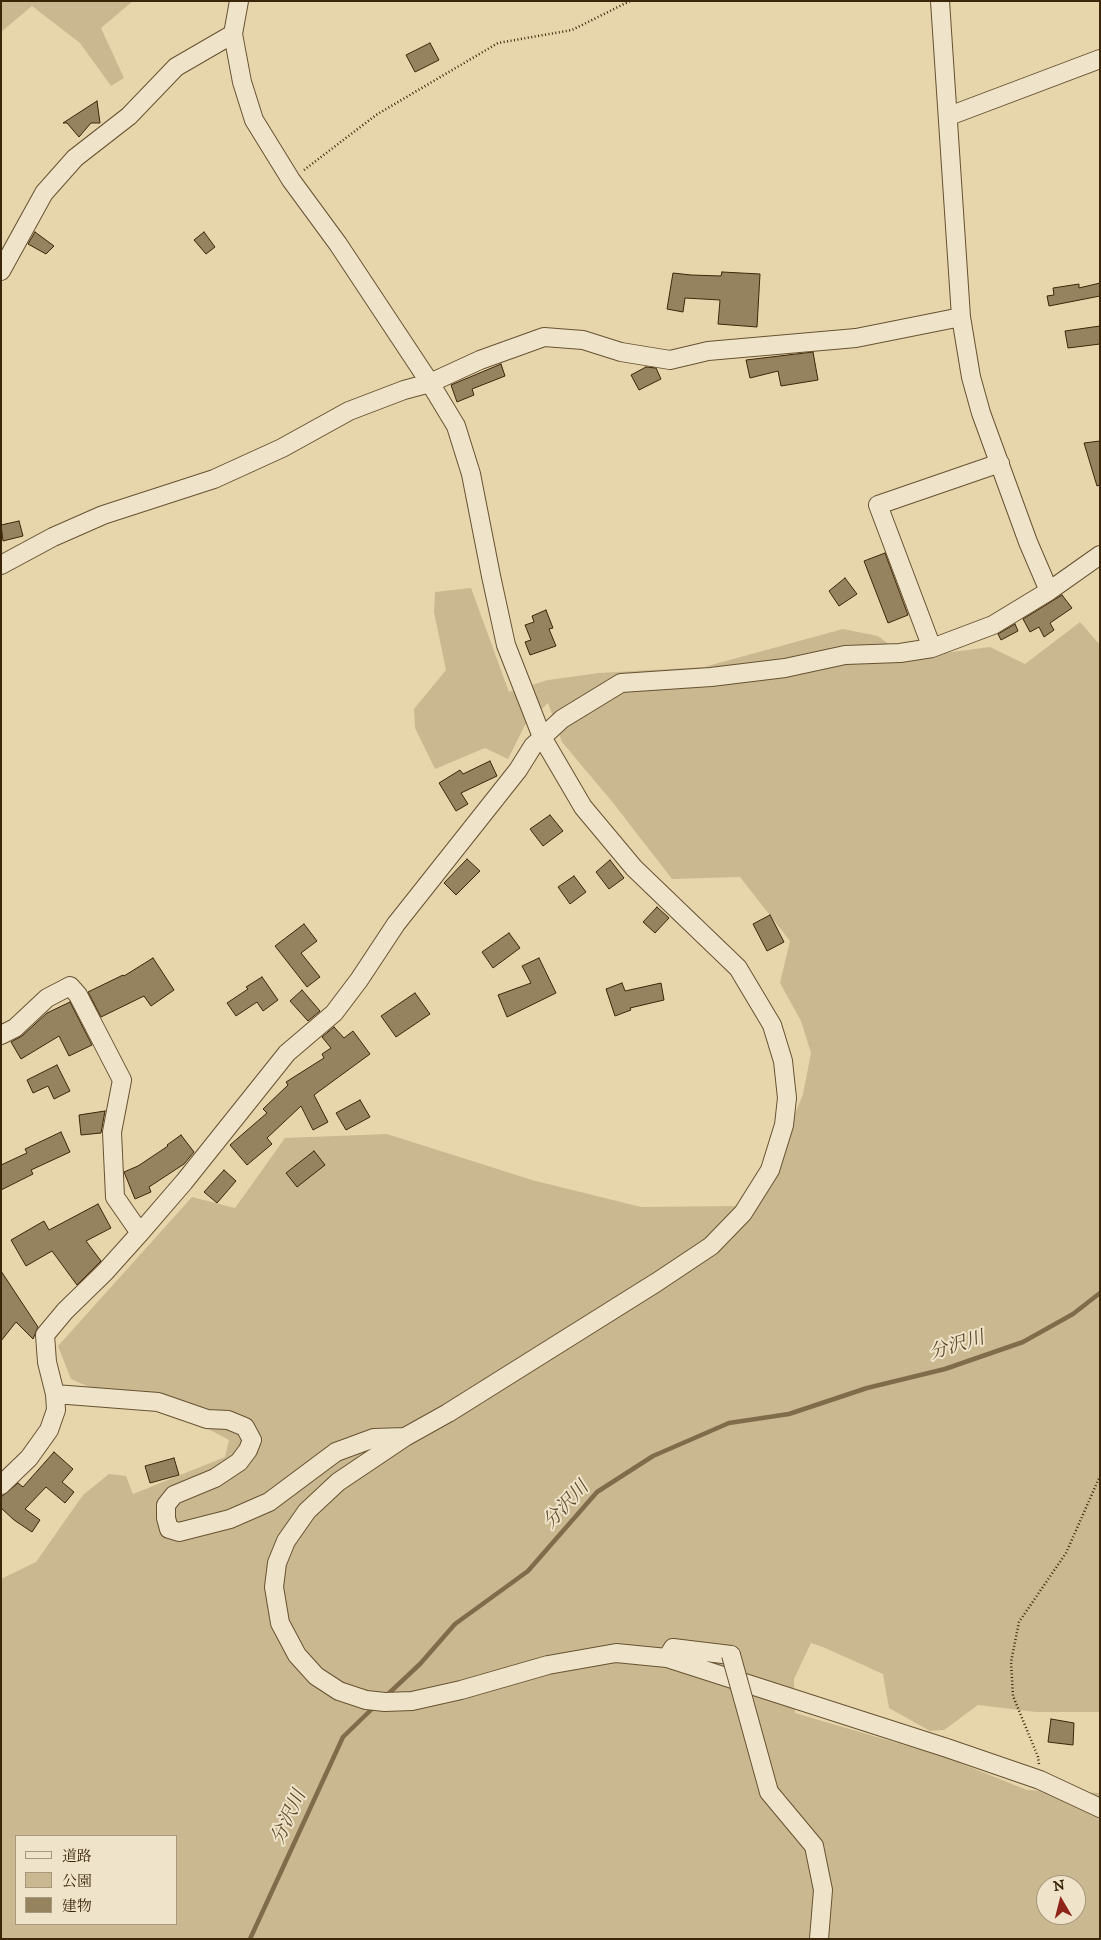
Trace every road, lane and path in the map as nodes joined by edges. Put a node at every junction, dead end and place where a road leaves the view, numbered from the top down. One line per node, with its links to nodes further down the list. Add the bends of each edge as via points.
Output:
1 (240, 1): 4 (street)
2 (630, 1): 7 (path, via 572,30 498,43 376,115)
3 (940, 1): 6 (street)
4 (233, 34): 7 (street, via 242,82 254,120); 8 (street, via 176,67 129,116 75,158 44,193)
5 (1100, 59): 6 (street)
6 (949, 116): 9 (street)
7 (291, 180): 10 (street)
8 (1, 270)
9 (961, 317): 10 (street, via 856,338 708,351 670,360 621,352 583,340 544,337); 11 (street, via 971,377)
10 (430, 382): 13 (street, via 349,411 282,448 214,479 103,515); 16 (street, via 456,426 471,474 506,645)
11 (1000, 463): 14 (street); 15 (street, via 878,505)
12 (1100, 555): 14 (street)
13 (1, 565)
14 (1049, 591): 15 (street, via 994,625)
15 (932, 648): 16 (street, via 845,655 785,668 711,677 621,683 562,719)
16 (542, 737): 18 (street, via 396,924 334,1013 287,1053); 20 (street, via 583,807 628,862 738,968 772,1025 780,1052 786,1098 784,1126 770,1170 743,1213 710,1246 448,1413)
17 (1, 1035): 18 (street, via 15,1028 47,998 70,986 78,995 122,1080 112,1132 115,1197)
18 (140, 1232): 19 (street, via 45,1335 47,1362)
19 (55, 1394): 20 (street, via 158,1402 207,1419 228,1420 245,1427 252,1440 239,1462 216,1478 174,1495 166,1505 169,1529 179,1532 230,1519 269,1502 336,1452 374,1438); 22 (street, via 56,1410 49,1430 30,1458)
20 (405, 1436): 23 (street, via 338,1482 307,1511 286,1541 277,1563 274,1587 280,1623 297,1655 316,1676 339,1691 366,1700 412,1701 548,1665 616,1653)
21 (1100, 1476): 24 (path, via 1066,1553 1019,1622 1011,1662 1013,1696 1038,1757)
22 (1, 1485)
23 (667, 1658): 24 (street); 26 (street, bridge, via 673,1648 731,1656 769,1792 814,1846 823,1890)
24 (1040, 1780): 25 (street)
25 (1100, 1808)
26 (819, 1939)

